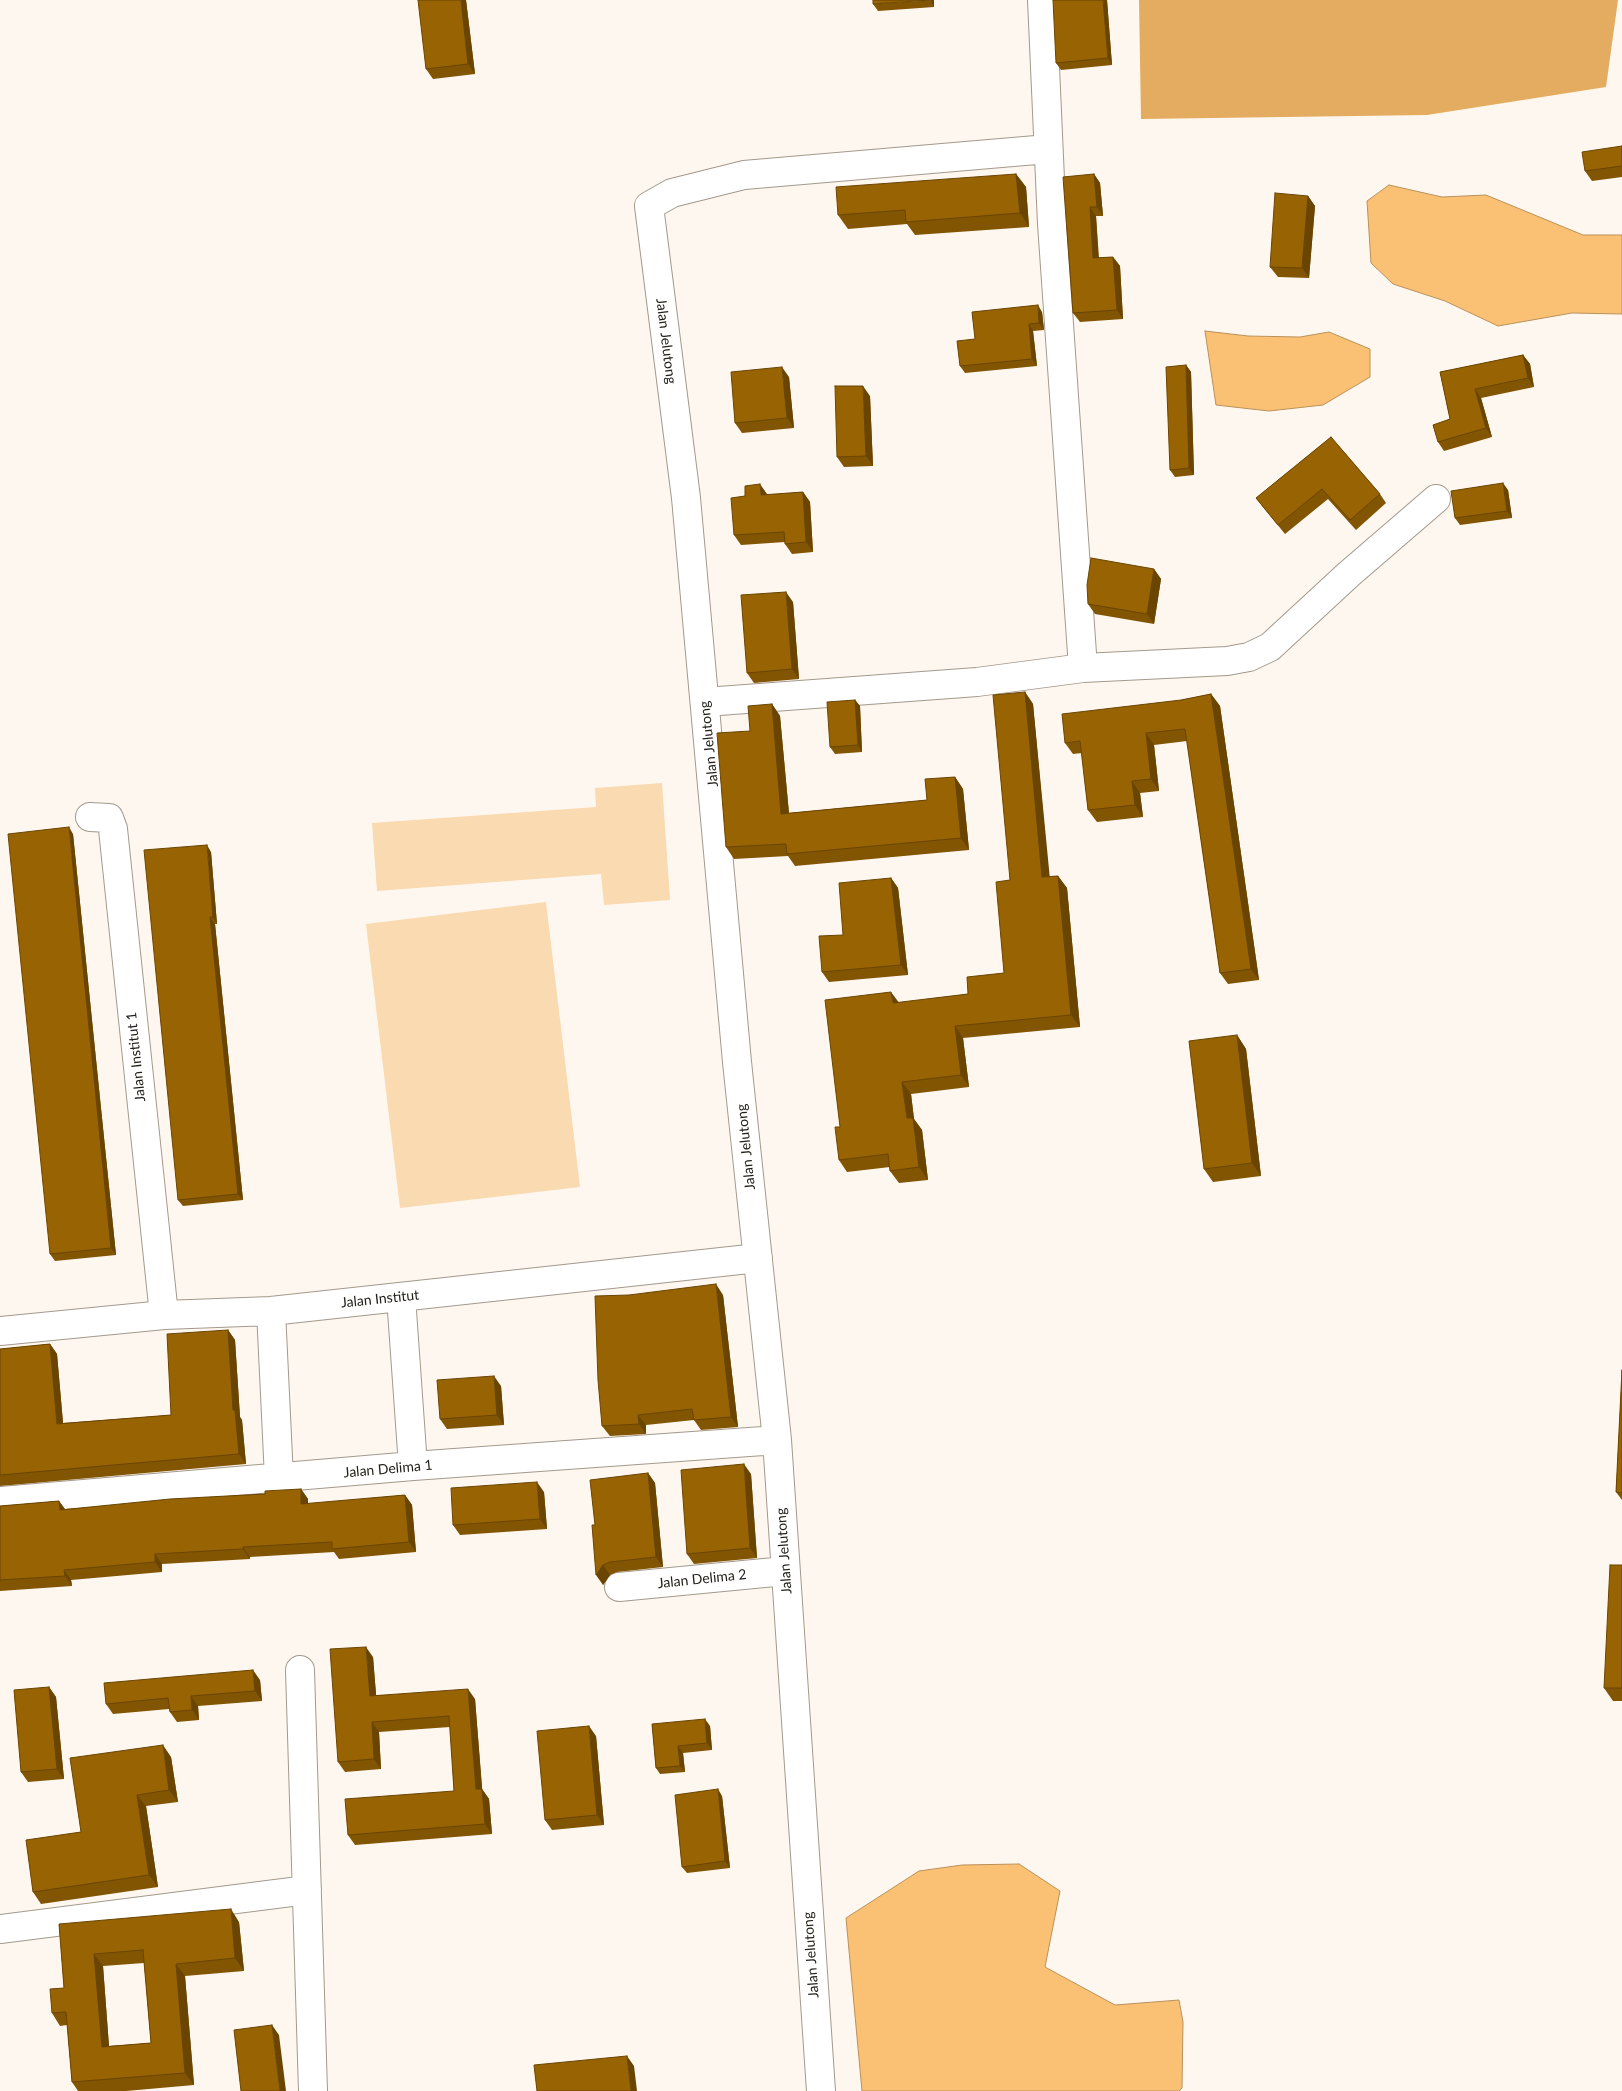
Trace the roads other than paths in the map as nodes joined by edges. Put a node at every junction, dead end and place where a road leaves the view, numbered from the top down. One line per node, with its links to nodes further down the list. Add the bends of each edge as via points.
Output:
1 (1042, 0): 2 (street)
2 (1048, 149): 4 (street); 5 (street, Jalan Jelutong, via 744,175 672,193 649,206 686,498)
3 (1436, 499): 4 (street, via 1270,647 1227,661)
4 (1083, 668): 5 (street, via 977,682)
5 (705, 702): 7 (street, Jalan Jelutong)
6 (90, 817): 10 (street, Jalan Institut 1, via 109,818 113,828)
7 (758, 1258): 8 (street, Jalan Institut); 12 (street, Jalan Jelutong)
8 (401, 1297): 9 (street, Jalan Institut); 13 (street)
9 (271, 1311): 10 (street, Jalan Institut); 14 (street)
10 (164, 1314): 11 (street, Jalan Institut)
11 (0, 1331)
12 (777, 1440): 13 (street, Jalan Delima 1); 16 (street, Jalan Jelutong)
13 (413, 1466): 14 (street, Jalan Delima 1)
14 (279, 1478): 15 (street, Jalan Delima 1)
15 (0, 1501)
16 (785, 1571): 17 (street, Jalan Delima 2); 22 (street, Jalan Jelutong)
17 (619, 1587)
18 (300, 1670): 19 (street)
19 (308, 1890): 20 (street); 21 (street)
20 (0, 1929)
21 (313, 2091)
22 (821, 2091)

